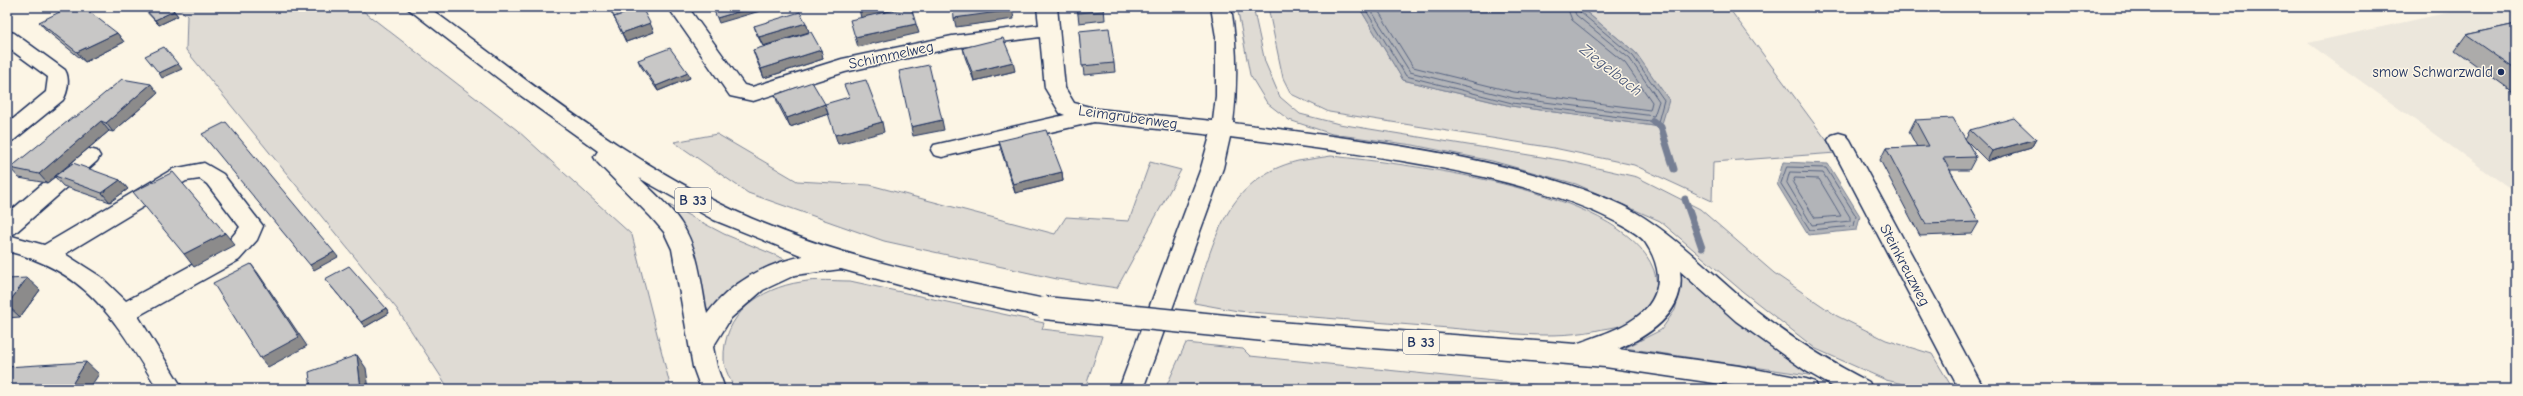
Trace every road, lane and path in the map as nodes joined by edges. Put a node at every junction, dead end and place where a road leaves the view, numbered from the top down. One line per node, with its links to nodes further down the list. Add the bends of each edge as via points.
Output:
1 (416, 7): 7 (main road, B 33)
2 (678, 7): 5 (main road, Schimmelweg, via 737,91 753,94 842,66 952,42)
3 (1047, 7): 5 (main road, Leimgrubenweg)
4 (1221, 7): 9 (main road, via 1226,37 1226,96)
5 (1049, 30): 8 (main road, Leimgrubenweg, via 1055,88 1067,108)
6 (7, 37): 10 (main road, via 58,75 56,95)
7 (552, 107): 18 (main road, B 33, via 647,174 684,195 763,232); 20 (main road, via 633,185 673,228 683,249)
8 (1093, 115): 9 (main road, Leimgrubenweg); 12 (main road)
9 (1222, 129): 15 (main road, Leimgrubenweg, via 1357,147 1489,171 1563,191 1605,207 1639,225); 24 (main road, via 1212,168)
10 (7, 135)
11 (1839, 140): 27 (main road, Steinkreuzweg)
12 (942, 150)
13 (89, 156): 14 (main road)
14 (7, 227)
15 (1650, 234): 21 (main road, via 1664,256 1668,269 1669,287 1663,304 1656,315 1635,332); 26 (main road, Leimgrubenweg, via 1769,333 1820,367)
16 (7, 243): 17 (main road)
17 (45, 255): 19 (main road, via 60,261 100,288); 19 (main road, via 181,174 204,171 215,179 252,226 249,234 231,254)
18 (850, 263): 20 (main road, via 832,262 801,266 759,281 743,291 716,317); 21 (main road, B 33, bridge, via 940,286 1045,308 1265,330)
19 (122, 314): 22 (main road, via 131,324)
20 (701, 347): 23 (main road)
21 (1577, 354): 25 (main road, B 33, via 1659,364)
22 (171, 389)
23 (713, 389)
24 (1131, 389)
25 (1806, 389)
26 (1860, 389)
27 (1972, 389)

